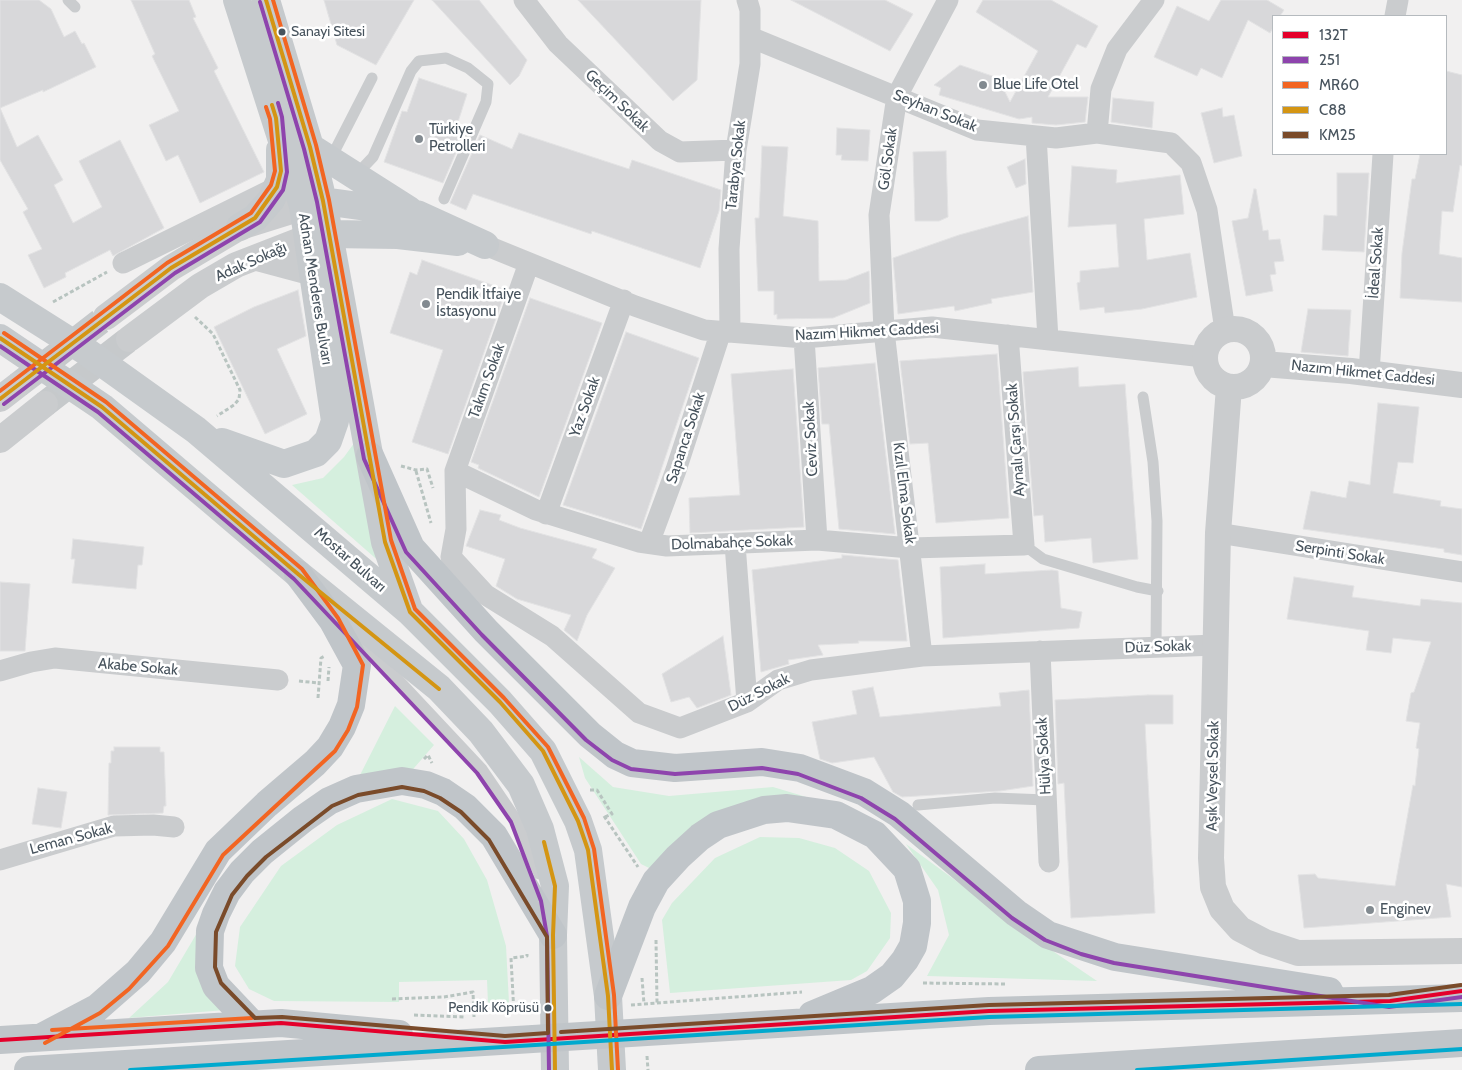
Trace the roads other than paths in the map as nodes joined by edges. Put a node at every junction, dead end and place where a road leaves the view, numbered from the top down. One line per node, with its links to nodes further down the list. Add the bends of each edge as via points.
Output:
1 (237, 0): 12 (main road, Adnan Menderes Bulvarı)
2 (266, 0): 16 (main road, Adnan Menderes Bulvarı)
3 (524, 0): 15 (street, Geçim Sokak, via 558,44 660,141 680,152)
4 (747, 0): 9 (street, Tarabya Sokak)
5 (948, 0): 11 (street, Göl Sokak)
6 (1154, 0): 13 (street, via 1117,49 1100,89)
7 (1398, 0): 8 (street)
8 (1395, 15)
9 (750, 37): 11 (street, Seyhan Sokak); 15 (street, Tarabya Sokak, via 750,64)
10 (372, 78): 16 (lane)
11 (897, 96): 14 (street, Seyhan Sokak, via 977,130); 34 (street, Göl Sokak, via 879,215)
12 (276, 118): 19 (main road, via 281,164); 21 (main road, Adnan Menderes Bulvarı)
13 (1097, 133): 14 (street, Seyhan Sokak, via 1056,138); 33 (street, Seyhan Sokak, via 1171,143 1190,163 1207,210)
14 (1036, 136): 40 (street)
15 (736, 150): 35 (street, Tarabya Sokak)
16 (320, 154): 18 (main road); 21 (main road, Adnan Menderes Bulvarı)
17 (1383, 155): 43 (street, İdeal Sokak)
18 (355, 176): 20 (lane, via 377,150 411,71 419,61 446,58 468,68 488,84 486,102); 22 (main road)
19 (277, 187): 23 (main road, via 263,209); 27 (street)
20 (444, 199)
21 (313, 204): 22 (main road); 23 (street); 24 (main road, Adnan Menderes Bulvarı)
22 (417, 214): 25 (main road)
23 (240, 227): 32 (street, via 171,268)
24 (319, 236): 25 (main road, via 398,235); 26 (street, Adak Sokağı); 29 (main road, Adnan Menderes Bulvarı); 50 (main road, Adnan Menderes Bulvarı)
25 (485, 245): 28 (street, Nazım Hikmet Caddesi)
26 (257, 258): 29 (street); 38 (street, Adak Sokağı, via 236,265 200,286)
27 (123, 263)
28 (529, 263): 31 (street, Nazım Hikmet Caddesi); 51 (street, Takım Sokak)
29 (313, 273): 48 (main road, Adnan Menderes Bulvarı, via 335,421 328,441 316,453 284,464 240,450)
30 (0, 297): 48 (main road, Mostar Bulvarı, via 31,315)
31 (624, 300): 35 (street, Nazım Hikmet Caddesi, via 704,330); 52 (street, Yaz Sokak)
32 (106, 317)
33 (1225, 330): 41 (street, via 1211,339); 42 (street, via 1242,330 1257,339)
34 (884, 331): 36 (street, Nazım Hikmet Caddesi, via 932,327); 39 (street, Nazım Hikmet Caddesi); 58 (street, Kızıl Elma Sokak)
35 (725, 332): 39 (street, Nazım Hikmet Caddesi); 55 (street, Sapanca Sokak)
36 (1008, 335): 40 (street, Nazım Hikmet Caddesi); 57 (street, Aynalı Çarşı Sokak)
37 (0, 338): 60 (main road, via 102,407)
38 (129, 338)
39 (804, 338): 54 (street, Ceviz Sokak)
40 (1048, 339): 41 (street, Nazım Hikmet Caddesi)
41 (1204, 356): 45 (street, via 1209,375)
42 (1263, 364): 43 (street, Nazım Hikmet Caddesi); 45 (street, via 1254,380 1247,385)
43 (1369, 373): 44 (street, Nazım Hikmet Caddesi)
44 (1462, 385)
45 (1228, 387): 53 (street, Aşık Veysel Sokak)
46 (1143, 397): 61 (lane, via 1153,462)
47 (44, 404): 49 (street)
48 (196, 430): 62 (main road, Mostar Bulvarı)
49 (0, 440)
50 (370, 456): 62 (main road, Adnan Menderes Bulvarı, via 385,542); 80 (highway, via 412,548 500,646 615,756 632,763 675,768 762,762 800,768 838,781 899,814 1016,913 1048,934 1083,948 1115,957)
51 (455, 471): 52 (street, Dolmabahçe Sokak); 69 (street, Düz Sokak, via 456,529 451,557 486,595 552,636 639,713 680,728)
52 (546, 514): 55 (street, Dolmabahçe Sokak)
53 (1218, 533): 59 (street, Serpinti Sokak); 63 (street, Aşık Veysel Sokak)
54 (817, 540): 56 (street, Dolmabahçe Sokak); 58 (street, Dolmabahçe Sokak)
55 (648, 544): 56 (street, Dolmabahçe Sokak)
56 (735, 544): 69 (street)
57 (1024, 545): 58 (street, Dolmabahçe Sokak); 61 (lane, via 1043,559 1137,587)
58 (910, 548): 66 (street, Kızıl Elma Sokak)
59 (1462, 572)
60 (298, 574): 75 (main road, via 439,688 481,732 521,785 540,829 555,886); 83 (highway, via 333,621 357,665 351,705 342,727 315,764 218,851 163,942 138,972 97,1008)
61 (1158, 590): 64 (lane)
62 (410, 612): 78 (main road, Mostar Bulvarı, via 537,744 564,791 588,850)
63 (1216, 645): 64 (street, Düz Sokak); 76 (street, Aşık Veysel Sokak, via 1211,858 1213,887 1222,909 1240,930 1298,953)
64 (1156, 647): 65 (street, Düz Sokak)
65 (1040, 651): 66 (street, Düz Sokak); 70 (street, Hülya Sokak)
66 (922, 656): 69 (street, Düz Sokak, via 810,670 778,680)
67 (0, 671): 68 (street, Akabe Sokak, via 55,658)
68 (278, 680)
69 (747, 702)
70 (1046, 800): 71 (lane, via 995,798); 74 (street, Hülya Sokak)
71 (918, 805)
72 (174, 827): 73 (street, Leman Sokak, via 114,826)
73 (0, 860)
74 (1049, 862)
75 (553, 935): 81 (highway, via 494,836 465,807 443,792 402,781 356,789 309,814 262,852 237,878 216,914 210,931 209,968 216,986); 88 (main road)
76 (1462, 951)
77 (1462, 991): 80 (highway)
78 (608, 996): 82 (highway, via 630,935 656,881 700,837 718,825 764,810 813,810 856,824 875,835 892,851 907,869 913,884 917,923 913,946 892,976 851,1000); 89 (main road)
79 (1462, 998): 80 (highway)
80 (1390, 1001): 82 (highway, via 989,1012)
81 (252, 1024): 83 (highway); 85 (highway, via 281,1023)
82 (786, 1026): 85 (highway)
83 (42, 1037): 84 (highway)
84 (0, 1040)
85 (505, 1042): 87 (highway)
86 (1462, 1043): 90 (highway)
87 (28, 1070)
88 (556, 1070)
89 (612, 1070)
90 (1039, 1070)

